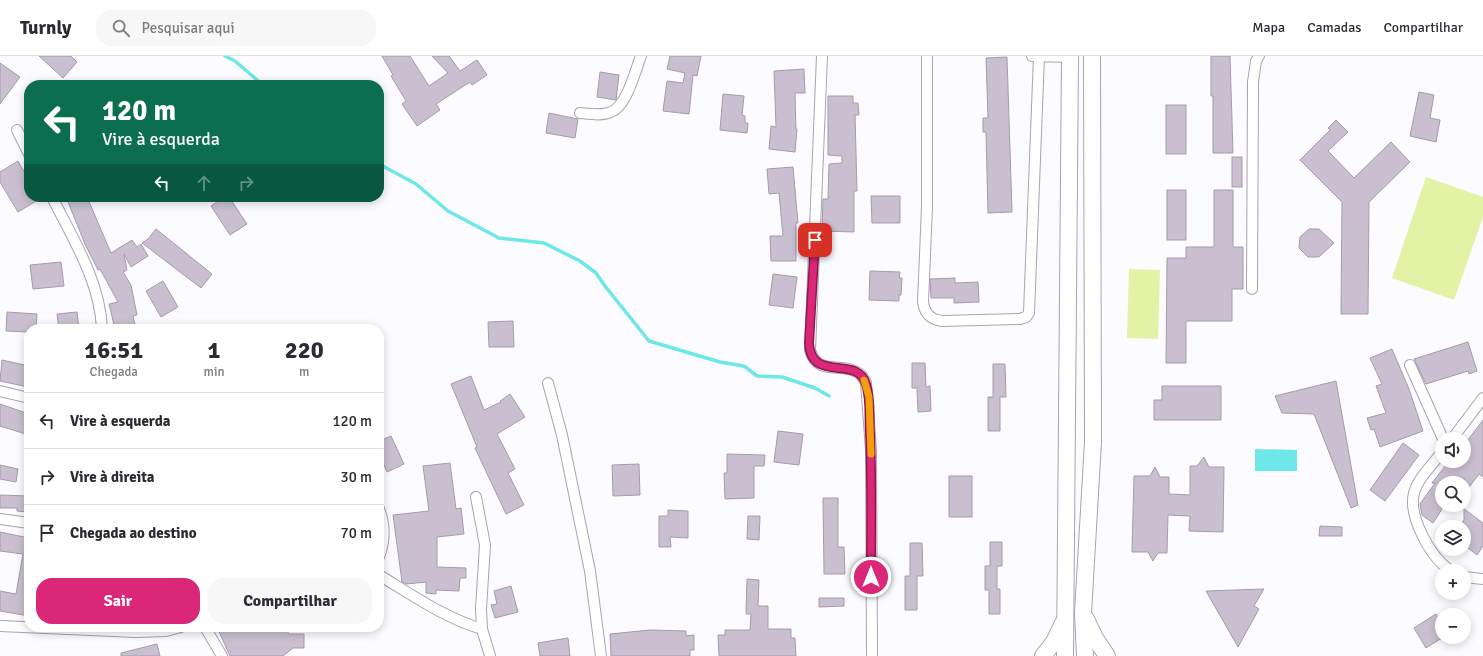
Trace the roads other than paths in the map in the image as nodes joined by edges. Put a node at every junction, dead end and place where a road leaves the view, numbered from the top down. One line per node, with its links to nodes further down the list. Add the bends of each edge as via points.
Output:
1 (641, 56): 9 (street, via 628,90 616,109 606,113)
2 (822, 56): 39 (street, via 810,350 812,358 818,364 851,370 861,375 869,397)
3 (927, 56): 5 (street, via 927,207 922,302 928,316 942,321 1020,319 1029,313)
4 (1032, 56): 5 (street)
5 (1039, 56): 8 (street)
6 (1092, 56): 30 (main road, via 1093,442)
7 (1259, 56): 13 (street, via 1253,82)
8 (1070, 57): 31 (main road)
9 (580, 113)
10 (17, 130): 11 (street)
11 (24, 144)
12 (55, 202): 14 (street, via 89,270 101,310)
13 (1252, 288)
14 (102, 324)
15 (1410, 365): 20 (street)
16 (548, 383): 38 (street, via 562,435 590,571)
17 (0, 391): 18 (street)
18 (24, 397)
19 (1483, 398): 21 (street)
20 (1440, 432)
21 (1457, 432)
22 (1435, 462): 26 (street, via 1415,492 1412,507 1427,544)
23 (476, 497): 34 (street, via 485,545)
24 (0, 519): 25 (street)
25 (24, 522)
26 (1445, 564)
27 (384, 578): 34 (street, via 429,606)
28 (1471, 578): 29 (street)
29 (1483, 579)
30 (1083, 613): 42 (main road); 43 (main road)
31 (1066, 618): 40 (main road, via 1054,642); 41 (main road)
32 (0, 626): 33 (street)
33 (24, 627)
34 (482, 629): 37 (street)
35 (208, 632): 36 (street)
36 (222, 656)
37 (490, 656)
38 (601, 656)
39 (872, 656)
40 (1043, 656)
41 (1065, 656)
42 (1085, 656)
43 (1107, 656)

